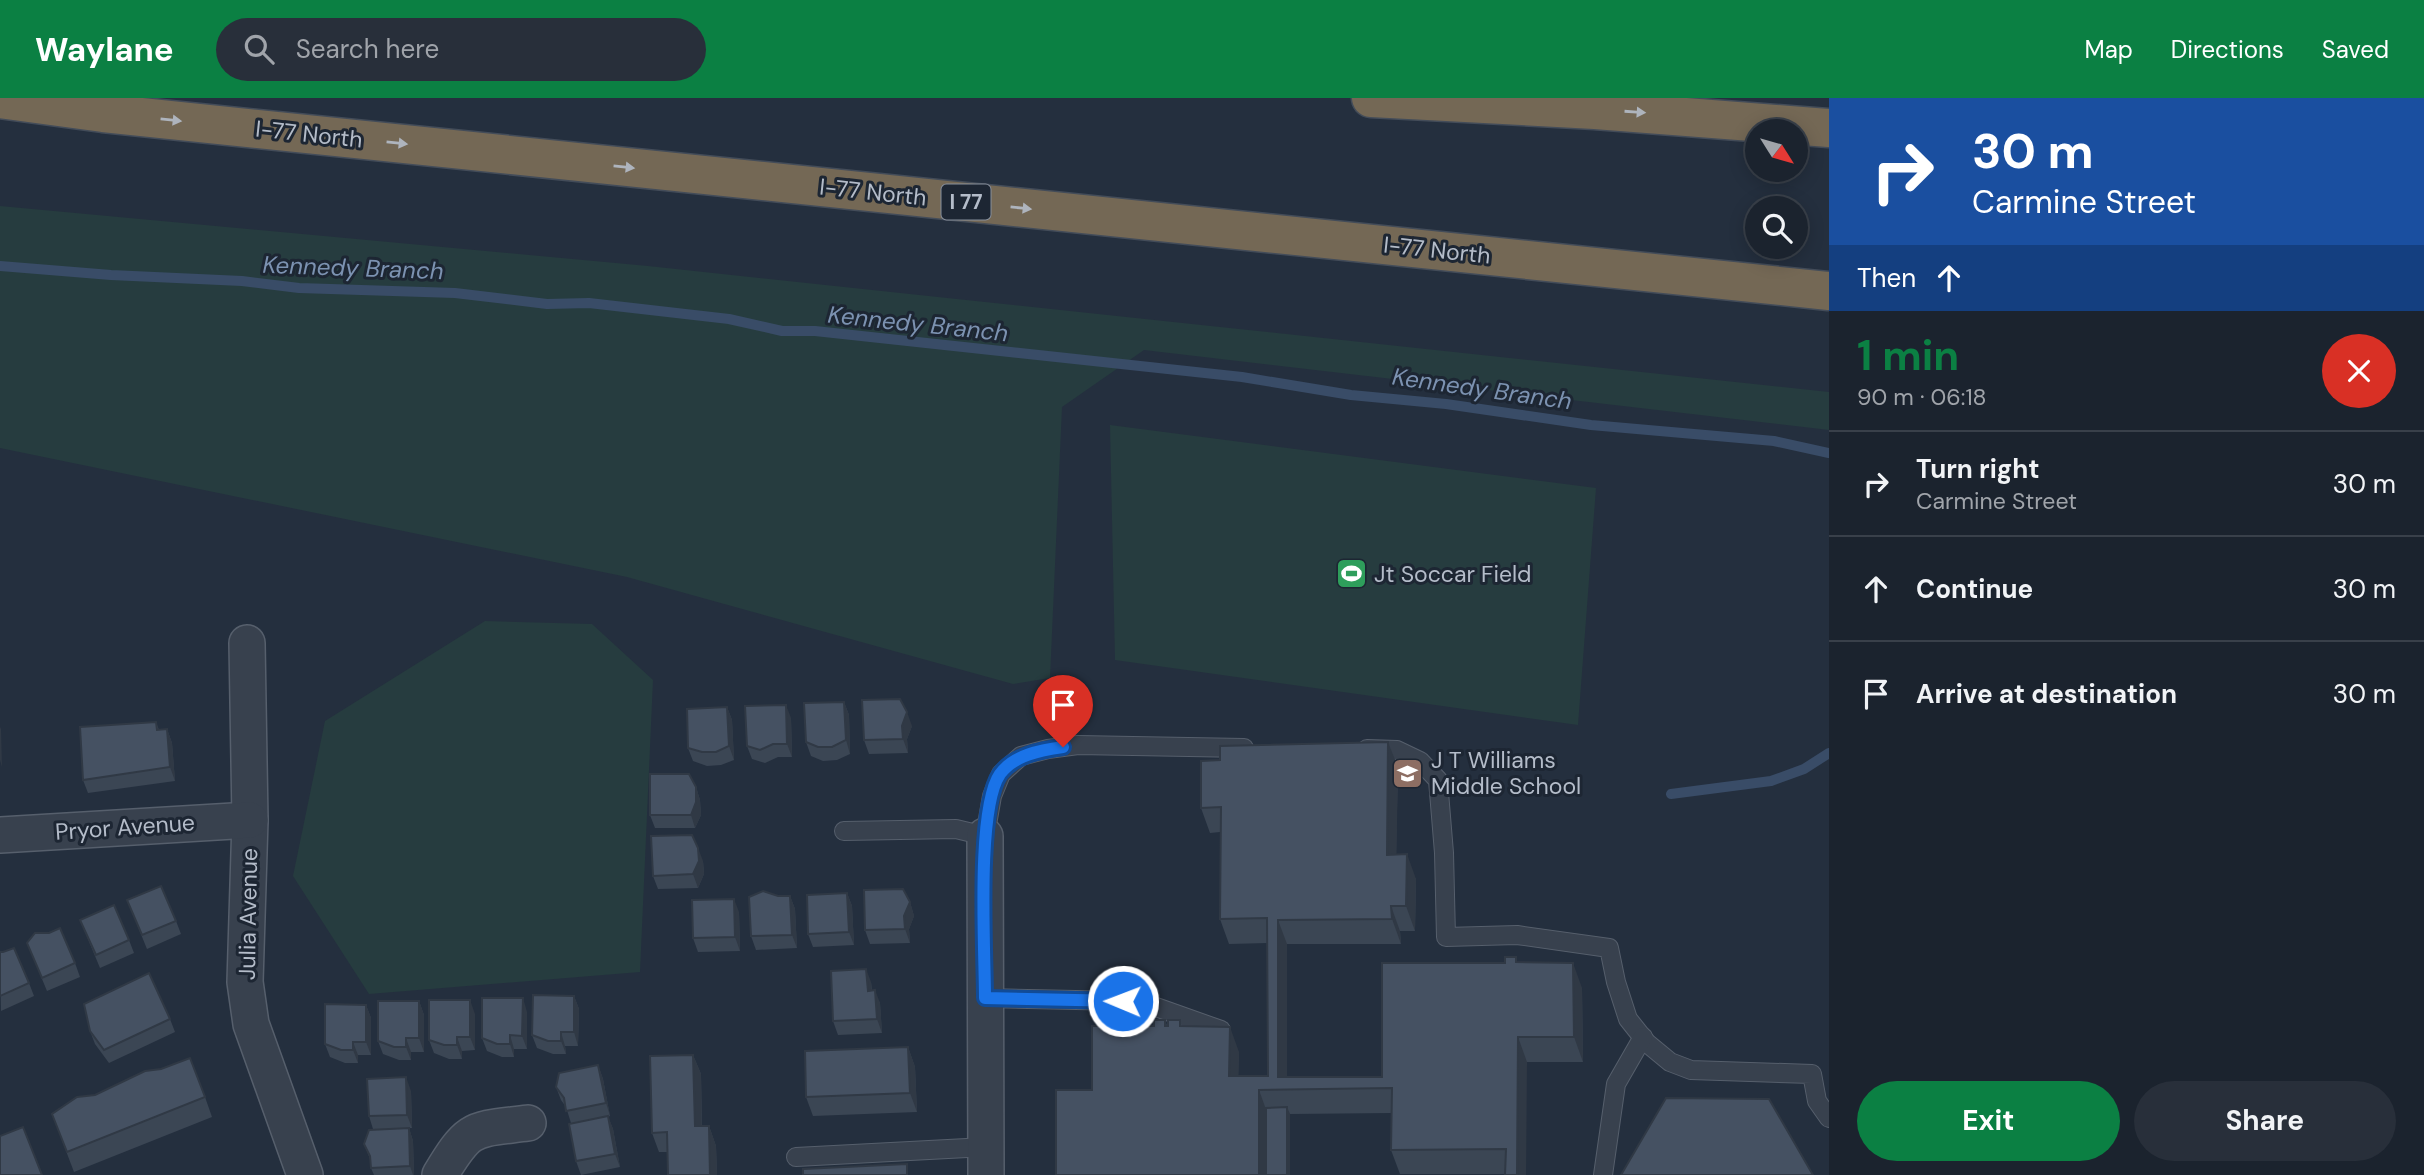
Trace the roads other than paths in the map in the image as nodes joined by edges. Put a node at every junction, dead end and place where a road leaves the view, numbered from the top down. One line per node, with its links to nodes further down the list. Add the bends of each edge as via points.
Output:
1 (1371, 98): 5 (highway, one-way to 5)
2 (0, 99): 4 (highway, I-77 North / I 77)
3 (0, 112): 4 (highway)
4 (103, 113): 6 (highway, I-77 North / I 77, one-way to 6)
5 (1829, 128)
6 (1829, 291)
7 (247, 643): 10 (street, Julia Avenue)
8 (1258, 748): 13 (lane, via 1078,745 1021,756 1001,774)
9 (1355, 749): 16 (lane, via 1397,750 1420,761 1438,780 1446,937 1517,935 1609,948 1628,1019)
10 (250, 820): 12 (street, Pryor Avenue); 21 (street, Julia Avenue, via 245,982 251,1024)
11 (844, 831): 13 (lane, via 956,829)
12 (0, 835)
13 (985, 836): 14 (street)
14 (985, 998): 15 (lane, via 1123,1001 1156,1007); 20 (street)
15 (1221, 1030)
16 (1643, 1037): 17 (lane, via 1670,1062 1690,1070 1812,1074 1817,1101); 23 (lane, via 1616,1084)
17 (1829, 1118)
18 (528, 1123): 22 (street, via 477,1130 459,1143)
19 (796, 1157): 20 (lane)
20 (986, 1161)
21 (305, 1175)
22 (440, 1175)
23 (1603, 1175)

